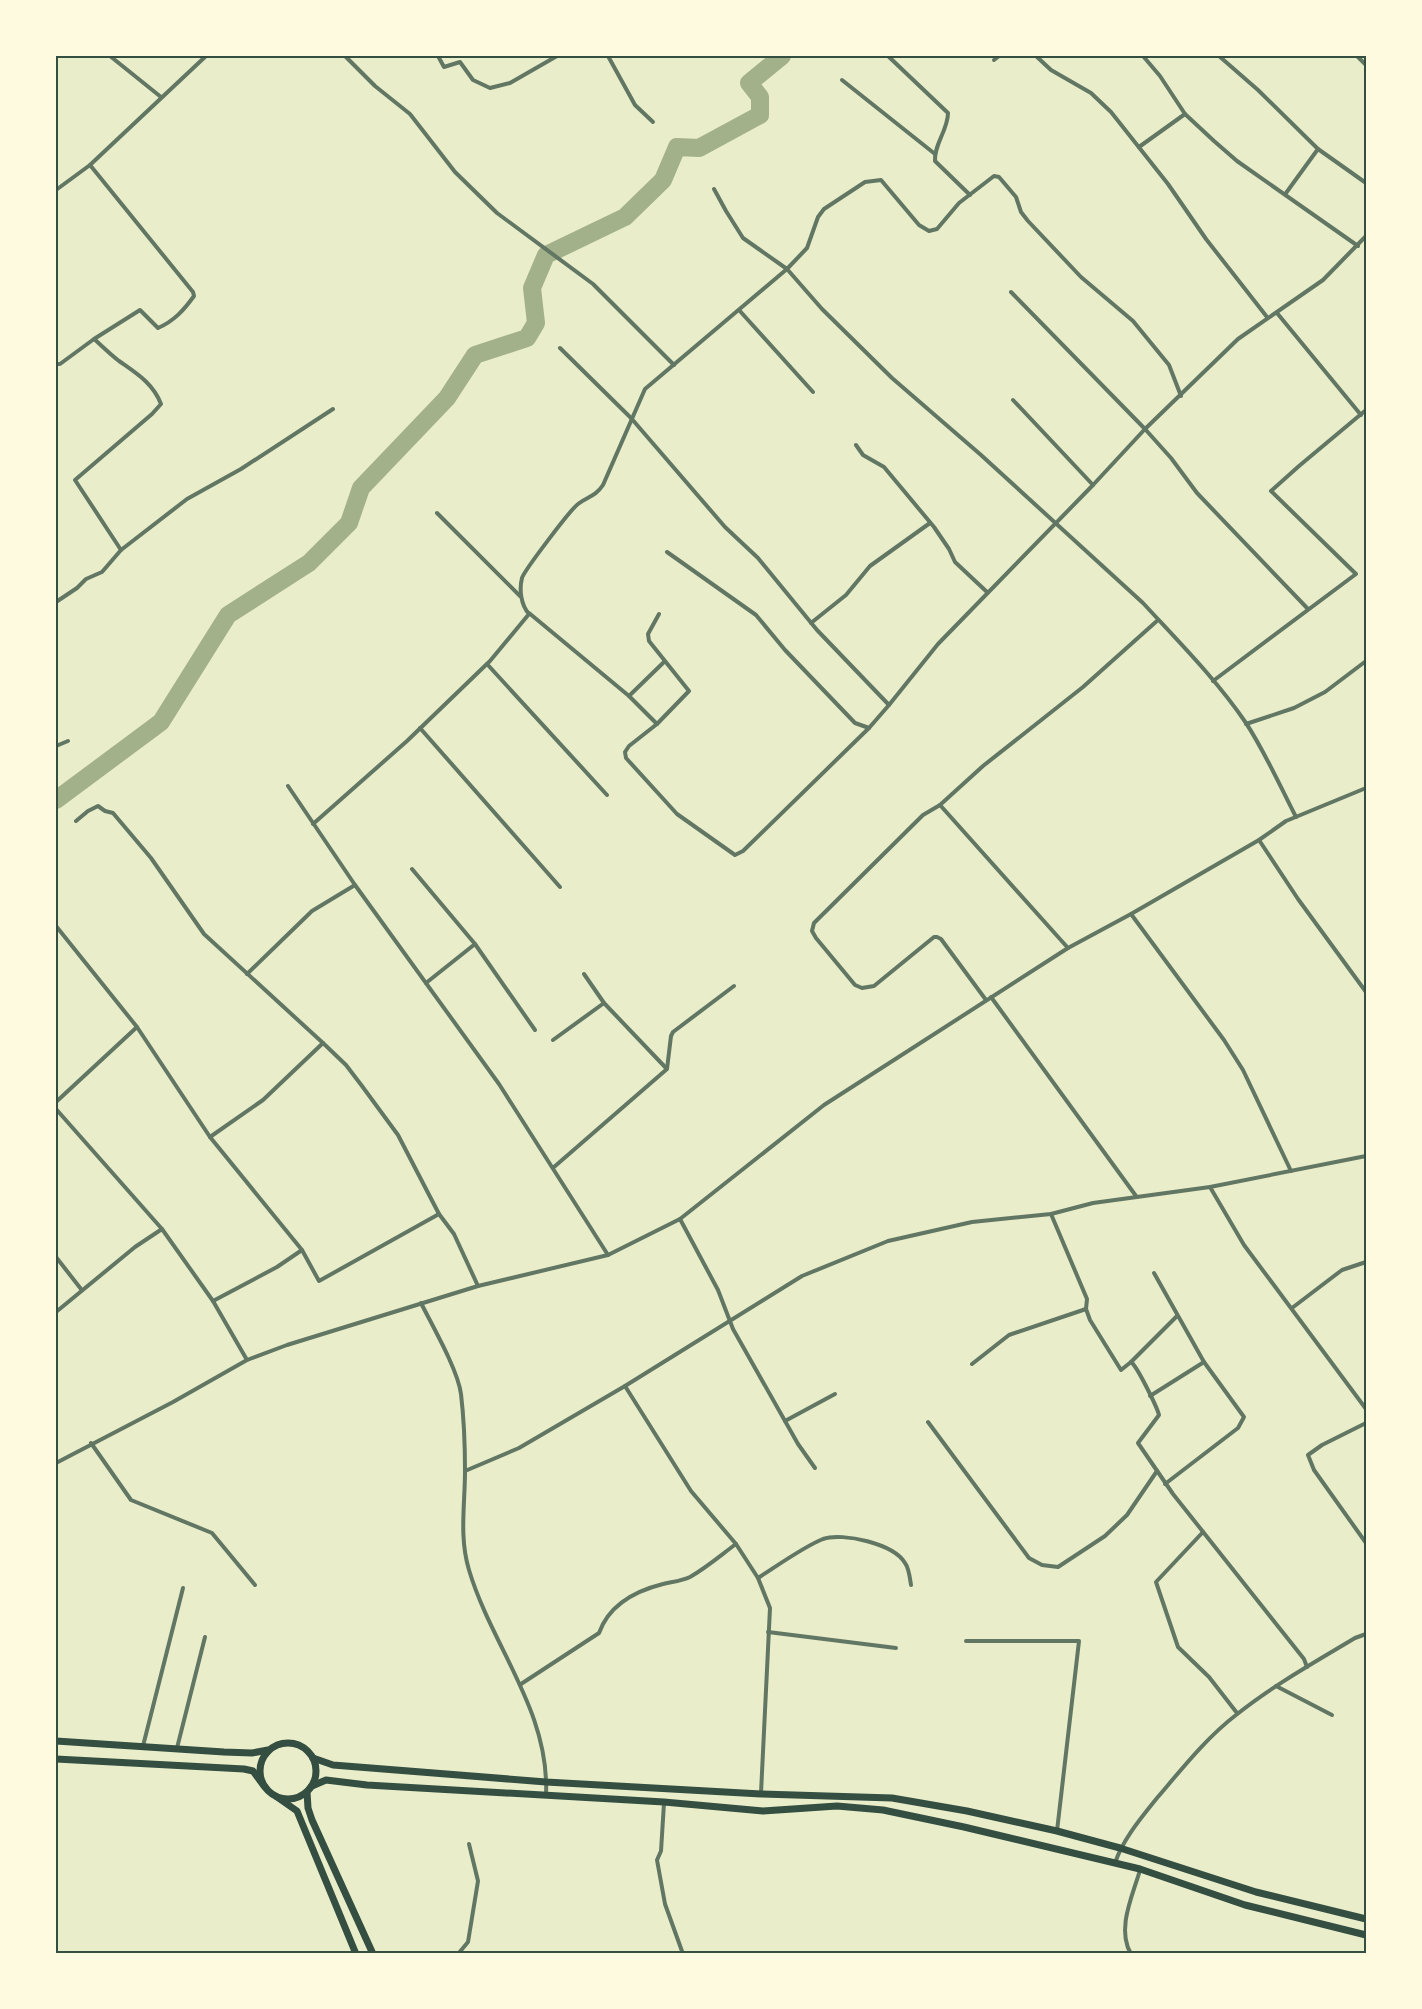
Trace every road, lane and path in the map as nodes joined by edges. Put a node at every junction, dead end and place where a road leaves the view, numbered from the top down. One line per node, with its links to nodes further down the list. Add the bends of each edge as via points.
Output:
1 (110, 56): 16 (street)
2 (206, 56): 16 (street)
3 (345, 56): 38 (street, via 410,114 455,172 497,213 593,284)
4 (438, 56): 5 (street, via 444,67 460,62 473,80 490,88 510,83)
5 (557, 56)
6 (608, 56): 18 (street, via 635,105)
7 (888, 56): 21 (street, via 948,113)
8 (999, 56): 13 (street)
9 (1036, 56): 19 (street, via 1051,70 1091,93)
10 (1143, 56): 17 (street)
11 (1219, 56): 20 (street)
12 (1357, 56): 14 (street)
13 (994, 60)
14 (1366, 65)
15 (842, 80): 21 (street)
16 (161, 97): 22 (street)
17 (1185, 114): 19 (street); 26 (street, via 1237,161)
18 (653, 122)
19 (1139, 147): 34 (street)
20 (1318, 149): 23 (street); 26 (street)
21 (935, 154): 27 (street, via 936,161)
22 (90, 165): 25 (street); 35 (street, via 194,296 180,314 159,328 140,310)
23 (1366, 183)
24 (714, 189): 30 (street, via 743,238)
25 (56, 190)
26 (1286, 194): 29 (street)
27 (970, 195): 30 (street, via 937,228 929,231 919,225 881,180 865,182 824,209 807,248); 40 (street, via 994,176 999,177 1036,229 1082,277 1133,321 1169,365)
28 (1366, 236): 29 (street)
29 (1358, 246): 33 (street, via 1323,280)
30 (787, 269): 32 (street); 51 (street, via 892,378)
31 (1011, 292): 46 (street)
32 (739, 310): 38 (street); 39 (street)
33 (1276, 313): 34 (street); 44 (street)
34 (1267, 317): 40 (street, via 1238,339)
35 (94, 339): 37 (street); 52 (street, via 137,372 157,393 161,404 75,480)
36 (560, 348): 45 (street)
37 (56, 364)
38 (674, 365): 45 (street, via 645,389)
39 (813, 392)
40 (1181, 396): 46 (street)
41 (1013, 400): 48 (street)
42 (333, 409): 52 (street, via 187,499)
43 (1366, 410): 44 (street)
44 (1361, 415): 58 (street, via 1271,491 1356,574)
45 (631, 418): 55 (street, via 597,494 579,503 566,516 522,577); 61 (street, via 725,527 758,558)
46 (1145, 429): 48 (street); 58 (street, via 1197,493)
47 (856, 445): 50 (street, via 863,455 884,467)
48 (1093, 485): 51 (street)
49 (437, 513): 55 (street)
50 (930, 523): 54 (street, via 955,562); 61 (street, via 870,566 846,595)
51 (1056, 524): 54 (street); 60 (street)
52 (121, 550): 56 (street, via 102,572)
53 (667, 552): 71 (street, via 756,615 855,723)
54 (987, 592): 67 (street, via 938,644)
55 (521, 597): 57 (street)
56 (56, 602)
57 (525, 609): 64 (street, via 529,614); 66 (street)
58 (1308, 609): 65 (street)
59 (659, 614): 63 (street, via 648,634)
60 (1158, 620): 65 (street); 77 (street)
61 (811, 623): 67 (street)
62 (1366, 661): 69 (street, via 1325,692 1294,708)
63 (664, 662): 66 (street); 68 (street, via 689,691)
64 (487, 664): 70 (street); 76 (street)
65 (1213, 681): 69 (street)
66 (629, 696): 68 (street)
67 (890, 705): 71 (street)
68 (657, 724): 71 (street, via 629,746 626,758 677,814 735,855)
69 (1246, 724): 78 (street)
70 (420, 728): 80 (street); 84 (street)
71 (869, 728)
72 (68, 741): 73 (street)
73 (56, 746)
74 (288, 786): 80 (street)
75 (1366, 788): 78 (street)
76 (607, 795)
77 (940, 805): 88 (street); 94 (street, via 923,814 814,923 812,931 855,985 862,988 874,986 937,937)
78 (1296, 817): 81 (street)
79 (76, 820): 89 (street, via 98,806 113,813 151,858 204,934)
80 (313, 824): 83 (street)
81 (1259, 840): 85 (street); 93 (street)
82 (412, 869): 87 (street)
83 (355, 885): 89 (street, via 312,911); 91 (street)
84 (560, 887)
85 (1131, 914): 88 (street); 106 (street, via 1244,1070)
86 (56, 926): 96 (street)
87 (475, 944): 91 (street); 97 (street)
88 (1068, 948): 94 (street)
89 (247, 974): 99 (street)
90 (584, 974): 95 (street)
91 (426, 983): 105 (street)
92 (734, 986): 100 (street, via 674,1032)
93 (1366, 992)
94 (988, 999): 108 (street); 111 (street, via 824,1105)
95 (604, 1004): 98 (street); 100 (street)
96 (137, 1027): 101 (street); 103 (street)
97 (535, 1030)
98 (553, 1040)
99 (323, 1042): 103 (street, via 263,1100); 109 (street, via 346,1065 398,1135)
100 (667, 1069): 105 (street)
101 (56, 1102)
102 (56, 1109): 112 (street)
103 (210, 1137): 113 (street)
104 (1366, 1156): 106 (street)
105 (554, 1167): 114 (street)
106 (1291, 1171): 107 (street)
107 (1210, 1187): 108 (street); 122 (street, via 1244,1245)
108 (1136, 1196): 110 (street)
109 (439, 1214): 113 (street, via 319,1281); 118 (street, via 454,1234)
110 (1051, 1214): 123 (street, via 1087,1299); 126 (street, via 972,1222 888,1241 802,1276)
111 (680, 1219): 114 (street); 126 (street)
112 (162, 1230): 119 (street); 120 (street)
113 (302, 1250): 120 (street)
114 (608, 1255): 118 (street)
115 (56, 1257): 119 (street)
116 (1366, 1263): 122 (street, via 1342,1270)
117 (1154, 1273): 125 (street)
118 (478, 1286): 121 (street)
119 (81, 1289): 124 (street)
120 (213, 1301): 127 (street)
121 (421, 1303): 127 (street); 141 (street, via 461,1391)
122 (1292, 1308): 134 (street)
123 (1086, 1309): 128 (street, via 1121,1370); 130 (street, via 1008,1335)
124 (56, 1312)
125 (1177, 1316): 128 (street); 129 (street)
126 (730, 1319): 131 (street); 135 (street)
127 (247, 1360): 138 (street)
128 (1131, 1362): 133 (street)
129 (1204, 1362): 133 (street); 143 (street, via 1244,1417 1238,1428)
130 (972, 1364)
131 (625, 1386): 141 (street, via 519,1448); 146 (street, via 691,1491)
132 (835, 1394): 135 (street)
133 (1150, 1396): 142 (street, via 1159,1415 1138,1443)
134 (1366, 1409)
135 (785, 1420): 140 (street)
136 (928, 1422): 142 (street, via 1029,1558 1042,1565 1059,1567 1105,1536 1128,1515)
137 (1366, 1423): 145 (street, via 1308,1455 1314,1470)
138 (92, 1443): 139 (street); 148 (street, via 131,1500 212,1533)
139 (56, 1462)
140 (815, 1468)
141 (465, 1471): 157 (street, via 462,1534 469,1571 491,1628)
142 (1157, 1471): 143 (street)
143 (1165, 1484): 144 (street)
144 (1203, 1532): 156 (street); 159 (street, via 1156,1582 1178,1647 1209,1677)
145 (1366, 1543)
146 (736, 1544): 147 (street); 157 (street, via 689,1577 632,1594 613,1611 599,1634)
147 (758, 1578): 149 (street, via 835,1536 864,1540 896,1552 906,1564); 151 (street, via 770,1608)
148 (255, 1585)
149 (911, 1585)
150 (183, 1588): 162 (street)
151 (768, 1632): 155 (street); 170 (street)
152 (1366, 1634): 156 (street)
153 (206, 1637): 163 (street)
154 (966, 1641): 174 (street, via 1079,1641)
155 (896, 1647)
156 (1307, 1667): 158 (street)
157 (521, 1684): 167 (street, via 538,1727)
158 (1276, 1686): 159 (street); 160 (street)
159 (1237, 1713): 176 (street, via 1192,1757)
160 (1332, 1716)
161 (56, 1741): 162 (main road)
162 (143, 1746): 163 (main road)
163 (177, 1748): 164 (main road, via 252,1753)
164 (268, 1750): 165 (main road, via 292,1743); 168 (main road, via 260,1767)
165 (313, 1758): 167 (main road, via 333,1765); 169 (main road, via 315,1777)
166 (56, 1759): 168 (main road, via 244,1769 253,1771)
167 (546, 1782): 170 (main road); 171 (street)
168 (264, 1786): 172 (main road)
169 (309, 1789): 171 (main road, via 326,1780); 172 (main road, via 292,1799); 182 (main road, via 312,1820)
170 (761, 1794): 174 (main road, via 892,1798)
171 (546, 1795): 173 (main road)
172 (277, 1797): 181 (main road, via 297,1811)
173 (664, 1802): 177 (main road, via 764,1811 837,1806 882,1810); 184 (street, via 657,1860 665,1904)
174 (1057, 1831): 176 (main road)
175 (470, 1844): 183 (street, via 478,1881 468,1942)
176 (1119, 1848): 177 (street); 179 (main road, via 1256,1892)
177 (1115, 1863): 178 (main road)
178 (1140, 1869): 180 (main road, via 1245,1905); 185 (street, via 1126,1917 1125,1940)
179 (1366, 1919)
180 (1366, 1935)
181 (356, 1953)
182 (373, 1953)
183 (459, 1953)
184 (683, 1953)
185 (1131, 1953)

